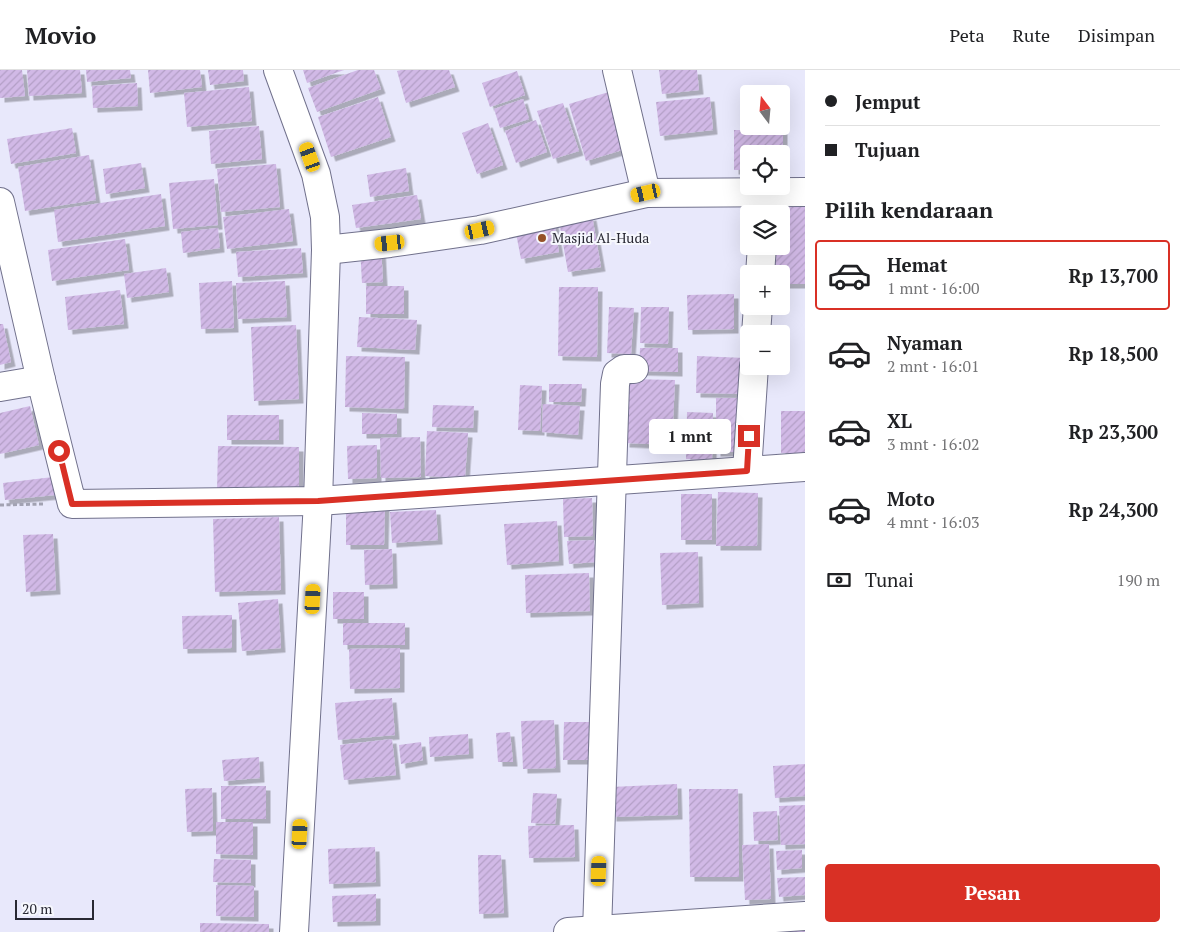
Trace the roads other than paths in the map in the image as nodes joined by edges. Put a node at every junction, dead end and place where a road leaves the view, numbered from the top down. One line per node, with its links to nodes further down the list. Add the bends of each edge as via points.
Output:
1 (278, 70): 7 (street, via 316,174 325,217)
2 (617, 70): 4 (street)
3 (805, 192): 6 (street)
4 (646, 193): 6 (street); 7 (street, via 480,230)
5 (0, 202): 10 (street)
6 (764, 203)
7 (326, 250): 15 (street)
8 (634, 368): 14 (street, via 617,374)
9 (753, 375): 13 (street)
10 (41, 380): 11 (street); 15 (street, via 72,504)
11 (0, 387)
12 (805, 467): 13 (street)
13 (747, 471): 14 (street)
14 (611, 480): 15 (street); 17 (street)
15 (318, 501): 18 (street)
16 (805, 916): 17 (street)
17 (597, 931): 19 (street)
18 (294, 932)
19 (568, 932)

